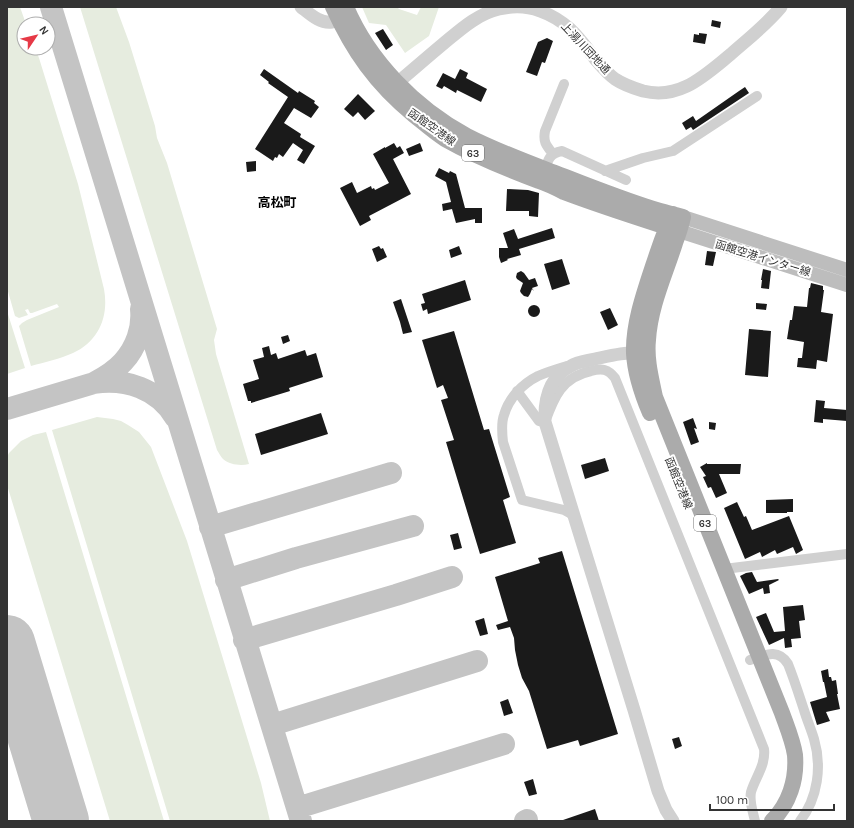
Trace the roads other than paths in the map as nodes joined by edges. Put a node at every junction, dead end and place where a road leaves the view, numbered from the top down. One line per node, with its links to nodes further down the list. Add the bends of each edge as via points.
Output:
1 (301, 7): 4 (street, via 325,23)
2 (346, 7): 6 (main road, 函館空港線 / 63, via 368,47 384,68)
3 (781, 7): 6 (street, 上湯川団地通, via 754,35 702,78 673,92 646,92 614,79 563,22 544,12 524,7 499,9 476,19)
4 (333, 15): 6 (main road, 函館空港線 / 63, via 371,73)
5 (564, 84): 8 (street, via 545,131 546,145)
6 (392, 87): 10 (main road, 函館空港線 / 63, via 402,106 445,138 502,167)
7 (757, 96): 9 (street, via 673,152 643,158)
8 (553, 154): 9 (street, via 562,151); 10 (street)
9 (605, 171): 11 (street)
10 (543, 175): 12 (main road, 函館空港線 / 63, via 565,192)
11 (626, 180)
12 (675, 222): 13 (main road, 函館空港インター線); 14 (main road, 函館空港インター線); 15 (main road, 函館空港線 / 63, via 644,295 636,327)
13 (847, 270)
14 (847, 285)
15 (641, 353): 16 (street, via 610,355); 21 (main road, 函館空港線 / 63, via 649,370 654,397); 22 (main road, 函館空港線 / 63, via 636,373 644,399)
16 (571, 365): 17 (street, via 536,377); 18 (street, via 556,378 548,390 544,409)
17 (517, 391): 18 (street, via 539,421); 19 (street, via 504,415 502,434 522,500 564,510)
18 (545, 422): 19 (street); 24 (street, via 557,394 571,378 602,369 607,370 615,378 764,750 764,761 751,792 750,800)
19 (573, 516): 23 (street, via 658,791)
20 (847, 554): 21 (street)
21 (724, 569): 22 (main road, 函館空港線 / 63)
22 (755, 658): 25 (main road, 函館空港線 / 63, via 782,740 785,757 782,787 775,801); 26 (main road, 函館空港線 / 63, via 782,713 795,755 792,788 784,807); 27 (street, via 774,654 785,659 814,740 817,758 816,786 810,804)
23 (673, 821)
24 (755, 821)
25 (759, 821)
26 (772, 821)
27 (800, 821)

